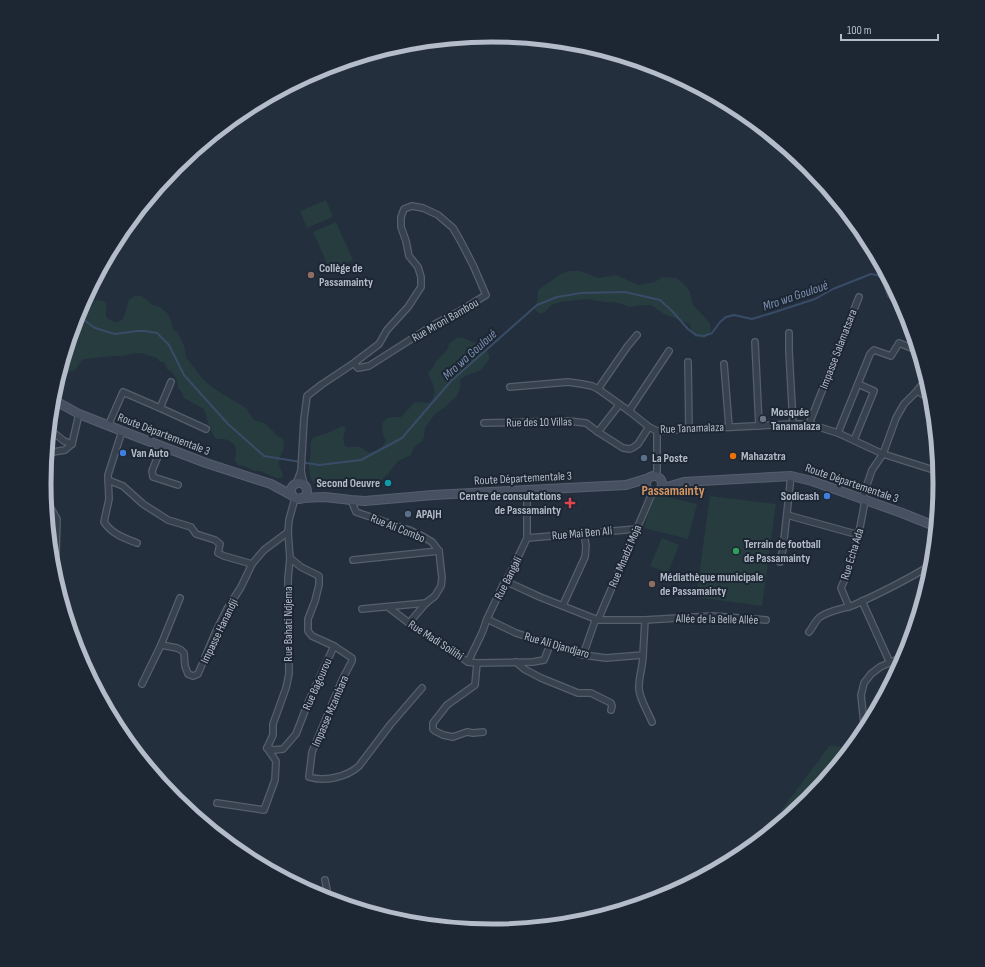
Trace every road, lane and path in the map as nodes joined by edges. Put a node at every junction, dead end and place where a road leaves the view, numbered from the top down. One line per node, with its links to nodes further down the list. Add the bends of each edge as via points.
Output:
1 (859, 297): 24 (street, Impasse Salamatsara)
2 (789, 333): 23 (street)
3 (637, 335): 14 (street)
4 (755, 342): 27 (street)
5 (913, 349): 11 (street, via 899,343 891,356 874,350)
6 (669, 351): 20 (street)
7 (688, 362): 30 (street)
8 (354, 363): 8 (street, Rue Mroni Bambou, via 358,368 369,366 434,324 486,295 453,228 438,215 412,206 404,209 401,227 409,256 418,267 421,286 379,344); 48 (street, via 307,396)
9 (724, 364): 28 (street)
10 (171, 382): 19 (street)
11 (858, 384): 35 (street); 36 (street, via 874,392)
12 (923, 384): 15 (street, Rue Echa Ada)
13 (510, 387): 14 (street, Rue Tanamalaza, via 568,382)
14 (598, 389): 18 (street, Rue Tanamalaza)
15 (917, 391): 16 (street); 40 (street, Rue Echa Ada, via 904,404 896,418)
16 (926, 396)
17 (58, 402): 21 (main road, Route Départementale 3)
18 (619, 405): 20 (street, Rue Tanamalaza); 33 (street)
19 (160, 408): 25 (street, via 123,392); 29 (street)
20 (629, 411): 26 (street, Rue Tanamalaza)
21 (79, 414): 25 (main road, Route Départementale 3); 37 (street)
22 (484, 424): 33 (street, Rue des 10 Villas, via 568,421 586,423)
23 (793, 424): 24 (street, Rue Tanamalaza); 27 (street, Rue Tanamalaza)
24 (809, 424): 35 (street, Rue Tanamalaza)
25 (108, 426): 31 (main road, Route Départementale 3)
26 (649, 426): 32 (street, Rue Tanamalaza); 33 (street, Rue des 10 Villas, via 638,444 630,448 624,448)
27 (759, 426): 28 (street, Rue Tanamalaza)
28 (729, 427): 30 (street, Rue Tanamalaza)
29 (206, 429)
30 (690, 430): 32 (street, Rue Tanamalaza)
31 (122, 431): 38 (main road, Route Départementale 3); 44 (street)
32 (657, 431): 43 (street, via 658,470)
33 (598, 432)
34 (54, 433): 37 (street)
35 (838, 433): 36 (street, Rue Tanamalaza)
36 (854, 440): 40 (street, Rue Tanamalaza)
37 (72, 444): 39 (street, via 65,450)
38 (162, 446): 46 (main road, Route Départementale 3); 47 (street, via 152,471 153,477)
39 (52, 452)
40 (883, 454): 41 (street, Rue Tanamalaza); 54 (street, Rue Echa Ada, via 872,470)
41 (934, 470)
42 (791, 476): 45 (main road, Route Départementale 3); 54 (main road, Route Départementale 3); 57 (street)
43 (655, 477): 45 (main road, Route Départementale 3); 49 (main road, Route Départementale 3); 51 (main road, via 646,483); 51 (main road, via 662,481 662,487)
44 (108, 480): 65 (street, via 104,522 118,535); 71 (street, via 123,486 143,504 168,520 186,525 196,534 215,540 220,544 218,553)
45 (684, 482): 51 (main road, Route Départementale 3)
46 (272, 484): 48 (main road, Route Départementale 3); 52 (main road, Route Départementale 3)
47 (178, 485)
48 (300, 485): 52 (main road, via 292,486 291,491); 52 (main road, via 306,493); 53 (main road, Route Départementale 3)
49 (626, 485): 50 (main road, Route Départementale 3); 51 (main road, Route Départementale 3)
50 (528, 490): 55 (main road, Route Départementale 3); 64 (street, Rue Bangali)
51 (654, 490): 59 (street, Rue Mnadzi Moja)
52 (296, 497): 53 (main road, Route Départementale 3); 61 (street, Rue Bahati Ndjema)
53 (324, 497): 55 (main road, Route Départementale 3)
54 (864, 499): 58 (main road, Route Départementale 3); 63 (street, Rue Echa Ada)
55 (351, 500): 67 (street, Rue Ali Combo, via 356,512 422,536)
56 (52, 510): 60 (street, via 56,519)
57 (787, 515): 63 (street); 70 (street)
58 (932, 525)
59 (637, 528): 62 (street, Rue Mai Ben Ali); 82 (street, Rue Mnadzi Moja)
60 (56, 530): 66 (street)
61 (288, 532): 68 (street, Rue Bahati Ndjema); 71 (street, Impasse Hanandji, via 264,550)
62 (584, 533): 64 (street, Rue Mai Ben Ali); 77 (street, via 585,557)
63 (859, 535): 79 (street, Rue Echa Ada, via 841,588)
64 (528, 538): 73 (street, Rue Bangali)
65 (137, 543)
66 (56, 548)
67 (440, 551): 69 (street); 76 (street, via 441,586 435,596)
68 (290, 558): 89 (street, Rue Bagourou, via 319,576 315,601 308,619 308,631 312,636); 103 (street, Rue Bahati Ndjema, via 289,674 273,724 273,735)
69 (353, 560)
70 (780, 562)
71 (252, 564): 87 (street, Impasse Hanandji, via 216,631 198,674 188,674 184,653 181,650)
72 (926, 568): 75 (street)
73 (505, 581): 77 (street); 81 (street, Rue Bangali)
74 (180, 598): 87 (street)
75 (862, 601): 79 (street); 96 (street)
76 (426, 603): 78 (street); 85 (street)
77 (563, 605): 82 (street)
78 (388, 607): 80 (street); 85 (street, Rue Madi Soilihi)
79 (849, 607): 86 (street, via 834,610 821,617)
80 (362, 609)
81 (487, 619): 88 (street, Rue Ali Djandjaro); 93 (street, Rue Bangali)
82 (598, 620): 83 (street, Allée de la Belle Allée); 90 (street, Rue Mnadzi Moja, via 595,621)
83 (645, 620): 84 (street, Allée de la Belle Allée, via 712,616); 91 (street)
84 (766, 620)
85 (409, 623): 93 (street, Rue Madi Soilihi)
86 (810, 632)
87 (161, 645): 97 (street)
88 (550, 645): 90 (street, Rue Ali Djandjaro); 94 (street, Rue Madi Soilihi, via 544,660)
89 (334, 646): 98 (street, Impasse Mzambara, via 352,658 352,661 312,752 309,778 331,778 353,771); 103 (street, Rue Bagourou, via 296,734 282,750)
90 (583, 655): 91 (street, Rue Ali Djandjaro, via 606,658)
91 (643, 655): 100 (street, via 638,688)
92 (896, 660): 96 (street)
93 (468, 662): 95 (street, Rue Madi Soilihi)
94 (516, 662): 95 (street, Rue Madi Soilihi); 99 (street, via 541,678 578,693 591,693 611,703)
95 (477, 663): 102 (street, via 475,685 447,705 433,723 433,729 443,735 453,736 467,732)
96 (890, 663): 101 (street, via 871,674 864,683 861,695)
97 (142, 684)
98 (422, 688)
99 (611, 710)
100 (652, 722)
101 (864, 723)
102 (483, 732)
103 (267, 748): 104 (street, via 276,761 275,780 264,810)
104 (217, 803)
105 (325, 880): 106 (street)
106 (327, 892)

